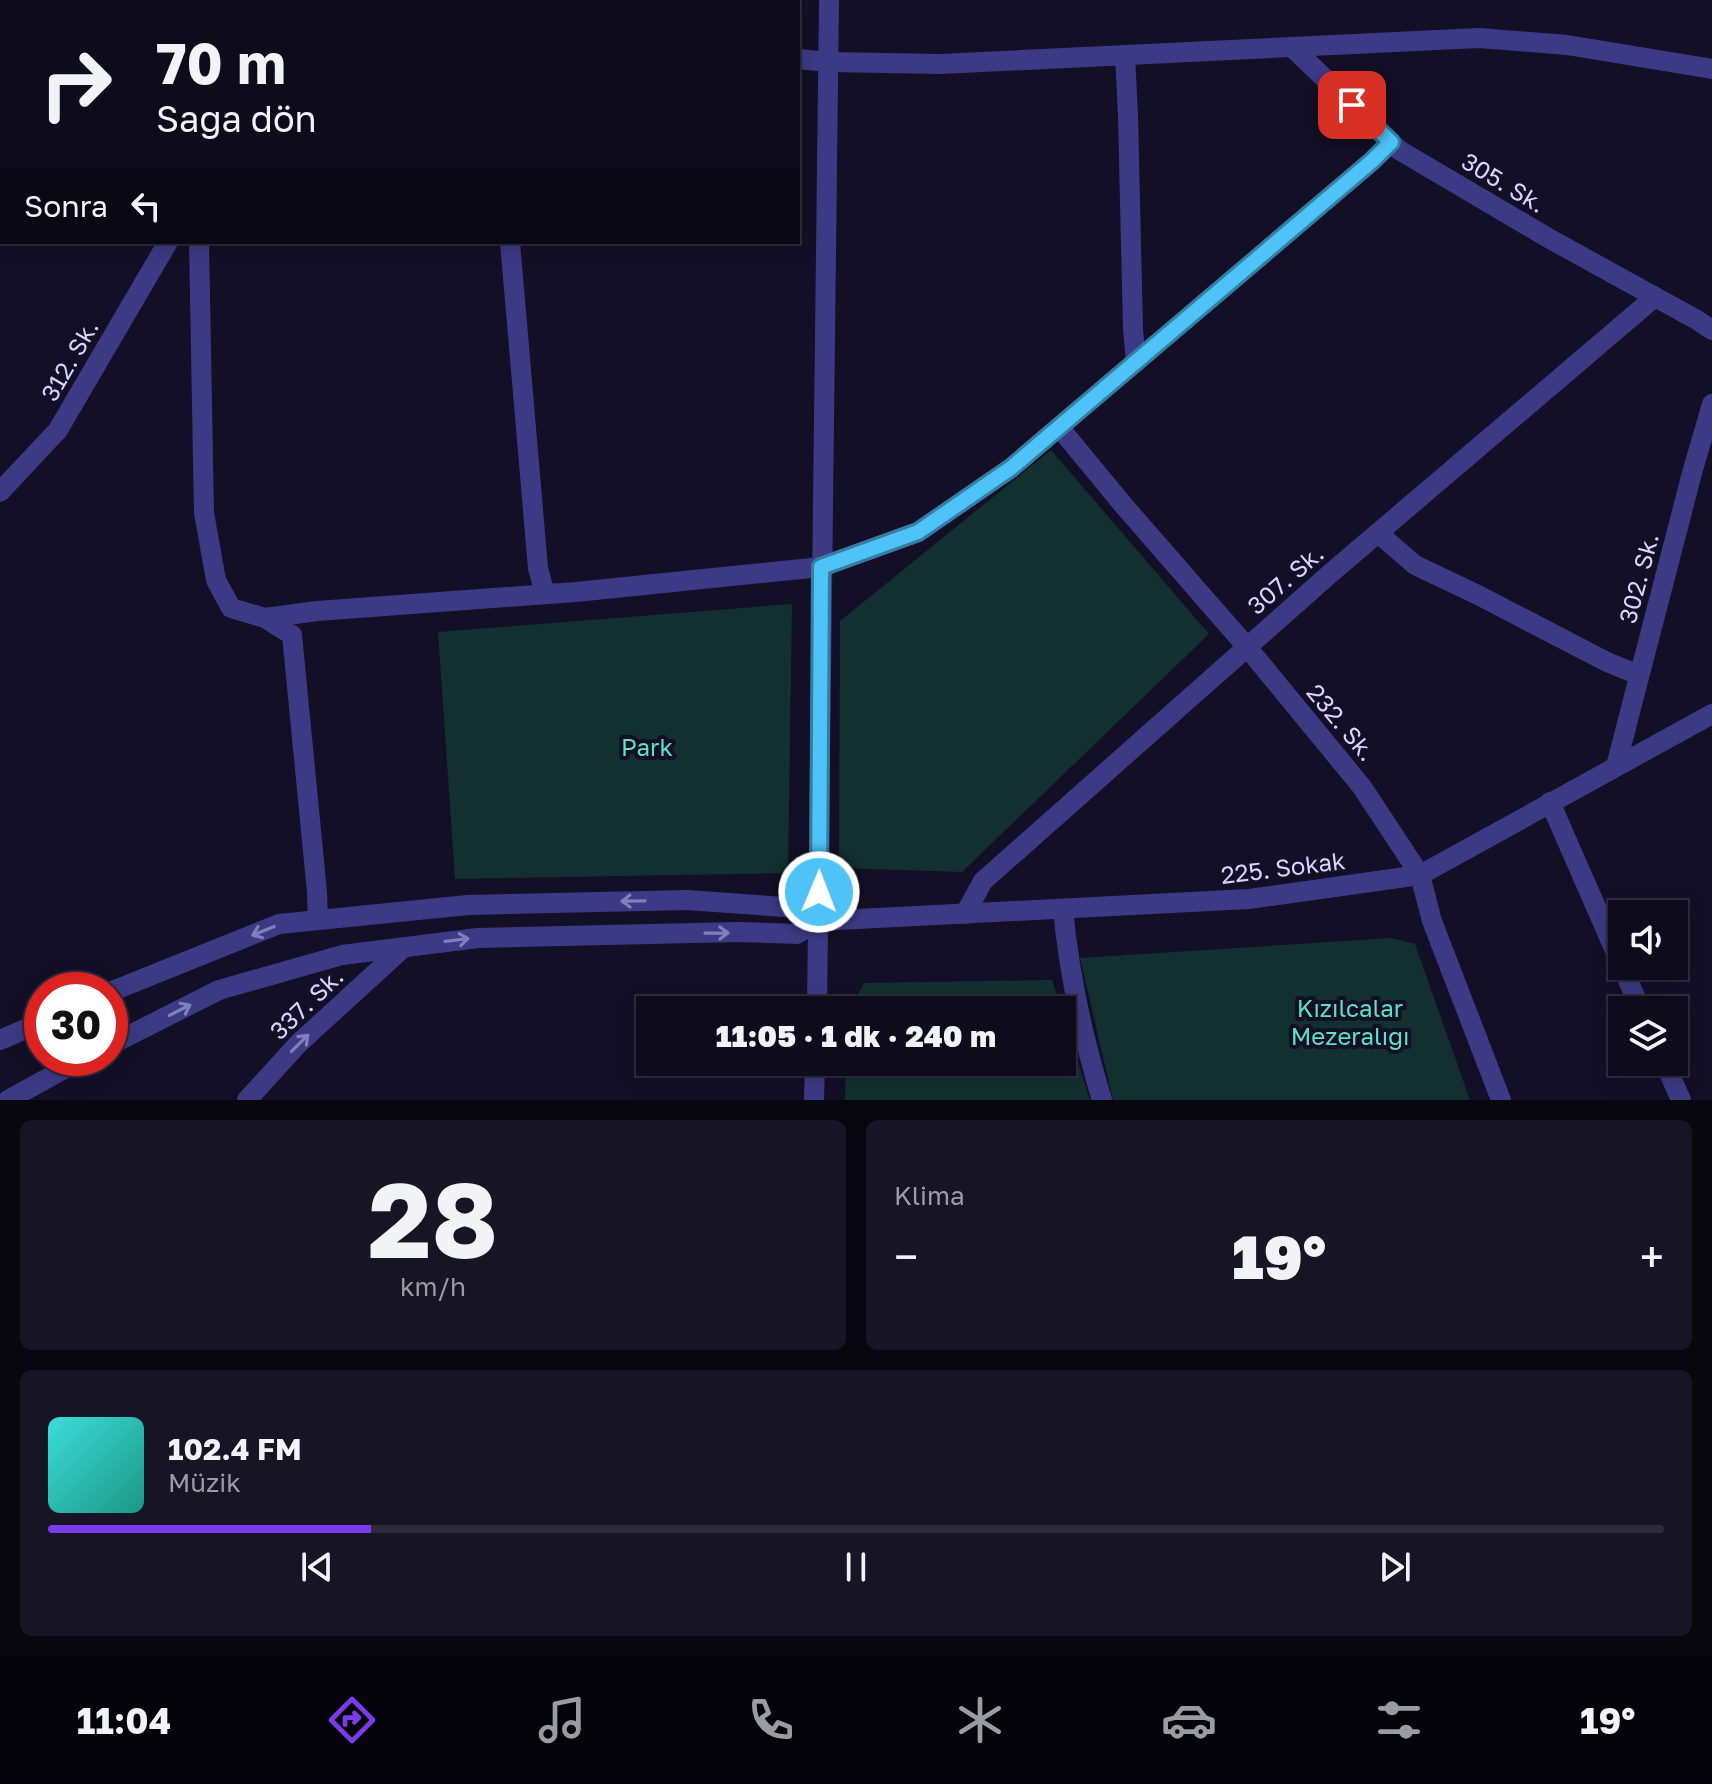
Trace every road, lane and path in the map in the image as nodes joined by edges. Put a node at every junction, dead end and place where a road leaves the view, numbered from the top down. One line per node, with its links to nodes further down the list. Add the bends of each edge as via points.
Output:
1 (829, 0): 5 (street)
2 (1293, 48): 3 (street); 6 (street, via 1479,38 1567,45); 7 (street, 305. Sk.)
3 (1125, 55): 5 (street, via 941,64); 13 (street)
4 (800, 59): 5 (street)
5 (829, 62): 18 (street)
6 (1712, 69)
7 (1391, 142): 11 (street, 305. Sk.); 13 (street)
8 (167, 244): 16 (street, 312. Sk., via 58,430)
9 (199, 244): 20 (street, via 204,513 216,580 231,608)
10 (510, 244): 19 (street, via 538,568)
11 (1655, 297): 12 (street, 305. Sk.); 17 (street, 307. Sk.)
12 (1712, 330)
13 (1136, 362): 15 (street)
14 (1712, 404): 22 (street, 302. Sk.)
15 (1059, 427): 18 (street, via 1011,468 918,532); 21 (street, 232. Sk.)
16 (0, 492)
17 (1378, 533): 21 (street, 307. Sk.); 22 (street, via 1415,565)
18 (821, 567): 19 (street); 30 (street)
19 (545, 594): 20 (street)
20 (265, 618): 29 (street, via 292,635)
21 (1247, 647): 26 (street, 232. Sk., via 1362,787); 28 (street, 307. Sk., via 983,881)
22 (1639, 675): 24 (street, 302. Sk.)
23 (1712, 714): 24 (street, 225. Sokak)
24 (1616, 766): 25 (street, 225. Sokak)
25 (1550, 802): 26 (street, 225. Sokak); 34 (street)
26 (1420, 875): 27 (street, 225. Sokak, via 1249,899); 45 (street, 232. Sk., via 1432,921)
27 (1063, 909): 28 (street, 225. Sokak); 44 (street, via 1088,1055)
28 (965, 914): 30 (street, 225. Sokak)
29 (318, 920): 30 (street, one-way to 29, via 798,908 687,900 468,905); 32 (street, one-way to 32, via 279,924)
30 (819, 921): 31 (street, one-way to 30, via 478,938 797,934); 33 (street)
31 (404, 947): 36 (street, one-way to 31, via 219,990 342,955); 42 (street, 337. Sk., one-way to 31, via 299,1043)
32 (128, 985)
33 (817, 996)
34 (1635, 996)
35 (24, 1030): 37 (street)
36 (128, 1036)
37 (0, 1040)
38 (51, 1076): 41 (street)
39 (815, 1076): 43 (street)
40 (1670, 1076): 46 (street)
41 (8, 1100)
42 (247, 1100)
43 (814, 1100)
44 (1102, 1100)
45 (1501, 1100)
46 (1681, 1100)

